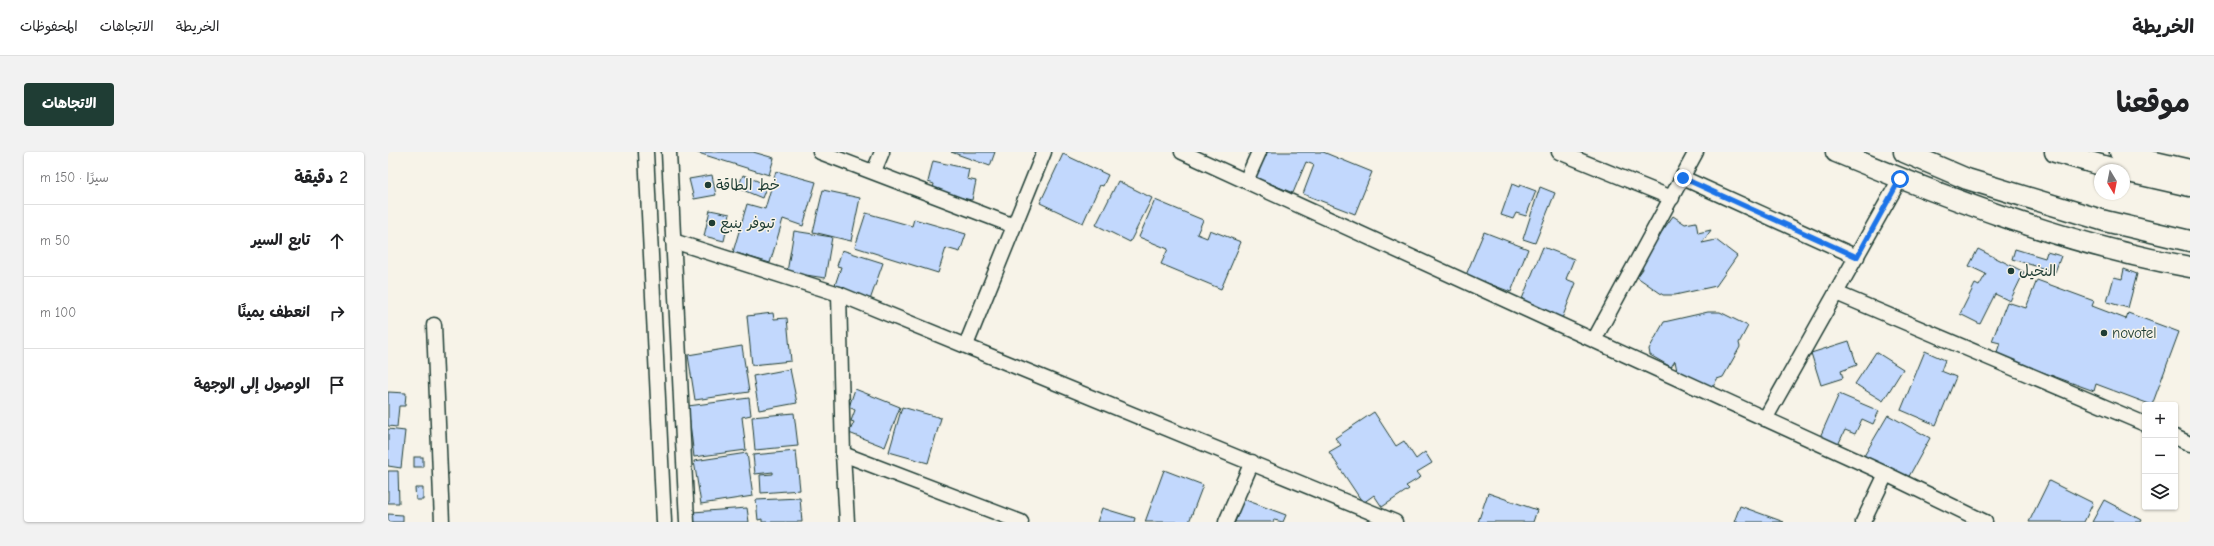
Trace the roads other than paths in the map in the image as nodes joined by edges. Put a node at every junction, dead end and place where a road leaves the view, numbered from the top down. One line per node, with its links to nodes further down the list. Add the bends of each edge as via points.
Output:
1 (646, 152): 42 (street)
2 (669, 152): 24 (street)
3 (820, 152): 16 (street)
4 (882, 152): 16 (street)
5 (1044, 152): 23 (street)
6 (1182, 152): 20 (street)
7 (1259, 152): 20 (street)
8 (1559, 152): 22 (street)
9 (1696, 152): 18 (street)
10 (1836, 152): 19 (main road)
11 (1904, 152): 25 (main road, via 1967,179 2105,221)
12 (2055, 152): 14 (main road)
13 (2120, 152): 15 (main road)
14 (2097, 164)
15 (2190, 170)
16 (874, 171): 23 (street)
17 (2130, 172): 21 (main road)
18 (1683, 178): 22 (street); 26 (street)
19 (1900, 179): 26 (street); 27 (main road, via 2028,224 2115,250)
20 (1246, 181): 31 (street)
21 (2190, 186)
22 (1672, 198): 31 (street)
23 (1014, 226): 32 (street)
24 (673, 241): 28 (street); 43 (street)
25 (2190, 241)
26 (1857, 257): 29 (street)
27 (2190, 267)
28 (839, 294): 32 (street); 37 (street)
29 (1836, 294): 33 (street); 34 (street)
30 (434, 325): 41 (street)
31 (1594, 340): 33 (street)
32 (966, 345): 38 (street)
33 (1765, 419): 39 (street)
34 (2142, 423)
35 (2177, 438): 36 (street)
36 (2190, 444)
37 (843, 454): 44 (street); 45 (street)
38 (1252, 462): 40 (street); 46 (street)
39 (1886, 474): 48 (street); 49 (street)
40 (1376, 518): 47 (street)
41 (442, 522)
42 (664, 522)
43 (687, 522)
44 (847, 522)
45 (1021, 522)
46 (1226, 522)
47 (1395, 522)
48 (1863, 522)
49 (1985, 522)

